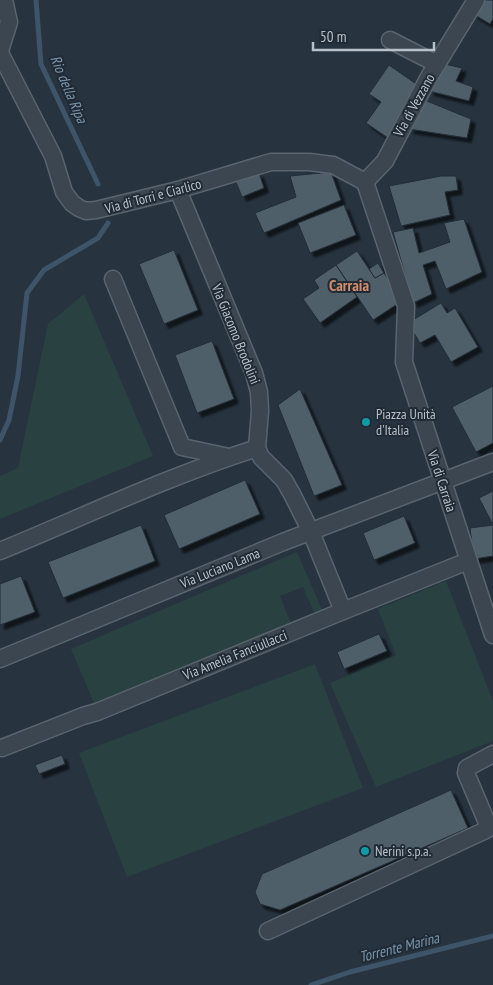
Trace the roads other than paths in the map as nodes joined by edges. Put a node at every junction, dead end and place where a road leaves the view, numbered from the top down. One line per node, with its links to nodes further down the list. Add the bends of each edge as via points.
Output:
1 (4, 0): 4 (street, Via di Torri e Ciarlico, via 9,22)
2 (476, 0): 5 (street, Via di Vezzano)
3 (390, 40): 5 (street)
4 (0, 52): 7 (street, Via di Torri e Ciarlico, via 53,156 64,192 72,202 86,211 96,210)
5 (437, 64): 6 (street, Via di Vezzano, via 385,161)
6 (365, 182): 7 (street, Via di Torri e Ciarlico, via 333,165 271,162); 14 (street, Via di Carraia, via 406,306 404,362)
7 (178, 190): 10 (street, Via Giacomo Brodolini, via 256,380 260,411)
8 (113, 279): 9 (street)
9 (182, 448): 11 (street); 13 (street)
10 (257, 448): 11 (street); 15 (street, via 261,457 284,480)
11 (229, 457): 13 (street)
12 (493, 462): 14 (street, Via Luciano Lama)
13 (177, 477): 16 (street)
14 (443, 482): 15 (street, Via Luciano Lama); 17 (street, Via di Carraia)
15 (311, 532): 18 (street); 20 (street, Via Luciano Lama)
16 (0, 551)
17 (468, 561): 18 (street, Via Amelia Fanciullacci); 19 (street, Via di Carraia)
18 (343, 610): 21 (street, Via Amelia Fanciullacci)
19 (493, 635)
20 (0, 658)
21 (2, 748)
22 (493, 754): 23 (street, via 467,768 466,773 488,825 486,830)
23 (268, 931)

